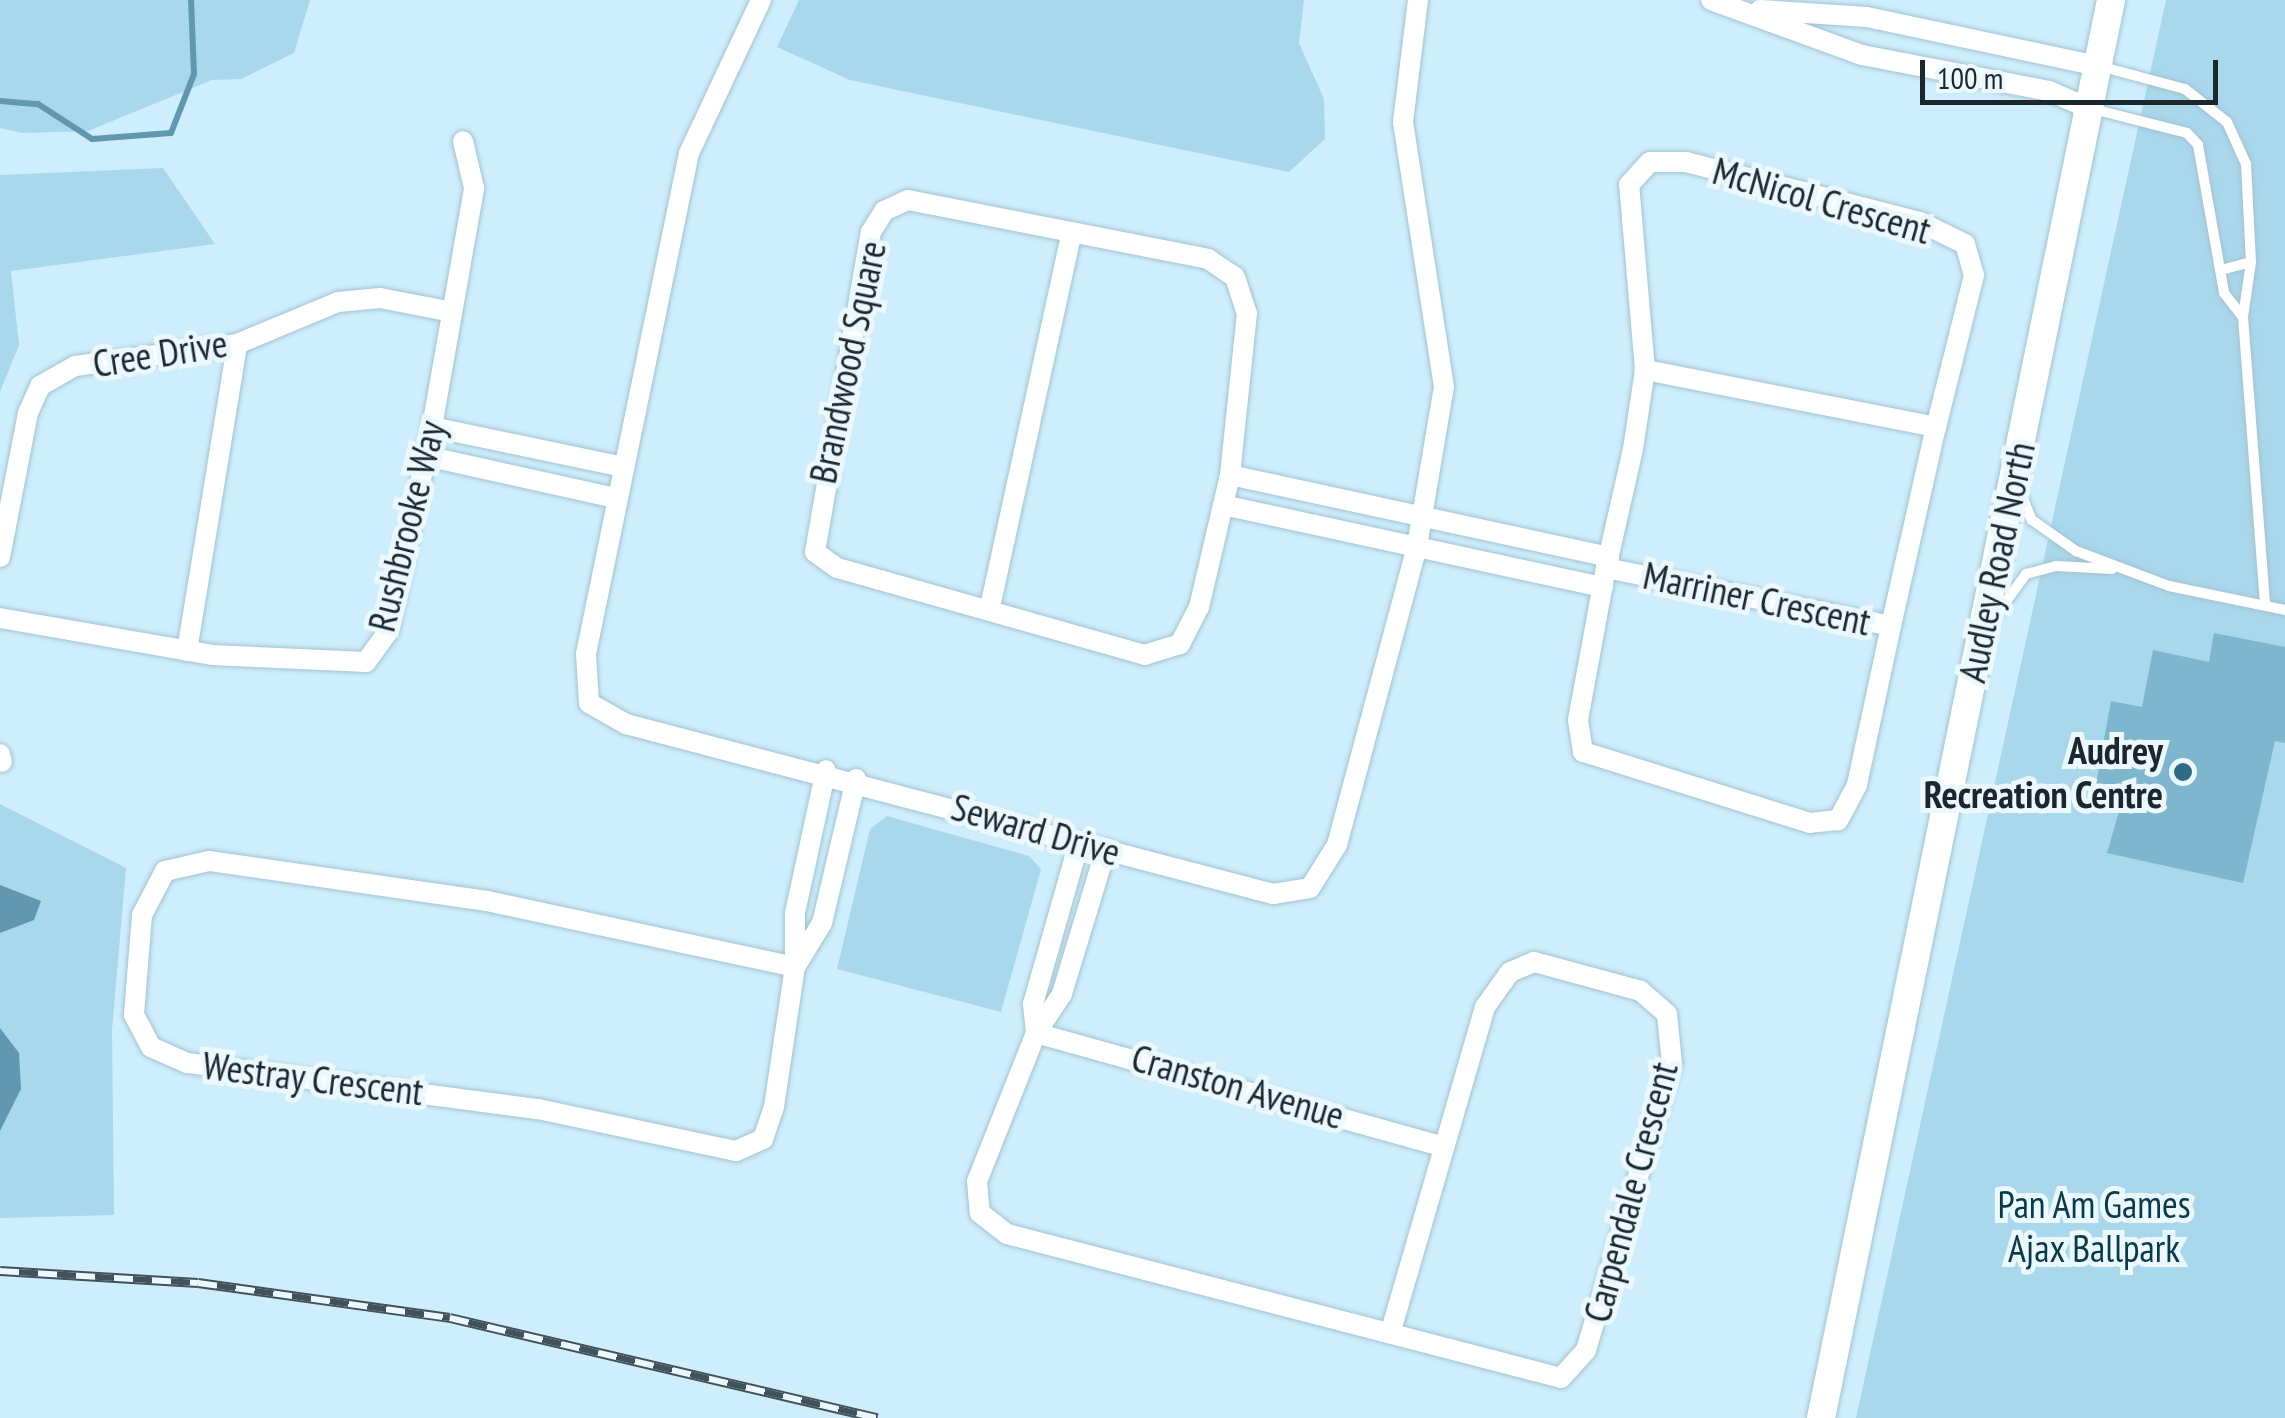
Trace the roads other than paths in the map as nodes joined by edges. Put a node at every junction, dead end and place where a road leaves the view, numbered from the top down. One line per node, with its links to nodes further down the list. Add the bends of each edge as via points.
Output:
1 (761, 0): 19 (street, Seward Drive, via 689,153)
2 (1418, 0): 24 (street, Seward Drive, via 1402,122 1444,386)
3 (1711, 0): 5 (street)
4 (2111, 0): 6 (street, Audley Road North)
5 (1738, 9): 6 (street, via 1867,17); 7 (street, via 1862,55 2048,91)
6 (2098, 66): 7 (street, Audley Road North); 10 (lane, via 2185,89 2227,122 2251,184)
7 (2088, 108): 11 (lane, via 2187,134 2198,145); 21 (street, Audley Road North)
8 (463, 141): 12 (street, Rushbrooke Way, via 474,188)
9 (1071, 234): 20 (street, Brandwood Square, via 1208,259 1235,277 1247,313); 30 (street); 30 (street, Brandwood Square, via 908,200 884,211 872,232 815,552 837,568)
10 (2251, 262): 11 (lane); 13 (lane)
11 (2221, 270): 13 (lane)
12 (452, 312): 14 (street, Cree Drive, via 380,298 338,302); 16 (street, Rushbrooke Way)
13 (2242, 316): 29 (lane)
14 (237, 344): 26 (street, Cree Drive, via 75,366 40,386); 35 (street)
15 (1646, 370): 17 (street); 17 (street, McNicol Crescent, via 1629,185 1650,162 1686,162 1920,222 1965,244 1974,275); 27 (street, McNicol Crescent)
16 (432, 426): 18 (street, Rushbrooke Way); 19 (street)
17 (1936, 427): 33 (street, McNicol Crescent)
18 (426, 456): 22 (street); 35 (street, Rushbrooke Way, via 388,630 366,662)
19 (623, 467): 22 (street, Seward Drive)
20 (1230, 476): 23 (street, Brandwood Square); 24 (street, Marriner Crescent)
21 (2014, 476): 28 (lane, via 2032,520 2053,539); 34 (street, Audley Road North)
22 (616, 498): 36 (street, Seward Drive, via 586,654 589,703 626,724)
23 (1223, 505): 25 (street, Marriner Crescent); 30 (street, Brandwood Square, via 1199,607 1180,644 1145,655)
24 (1421, 517): 25 (street, Seward Drive); 27 (street, Marriner Crescent)
25 (1417, 546): 27 (street, Marriner Crescent); 39 (street, Seward Drive, via 1336,844 1310,888 1273,894)
26 (0, 556)
27 (1606, 570): 33 (street, Marriner Crescent); 33 (street, Marriner Crescent, via 1578,720 1584,752 1810,823 1838,820 1858,785)
28 (2122, 570): 29 (lane); 34 (lane, via 2056,566 2026,574)
29 (2265, 605): 31 (lane)
30 (990, 607)
31 (2285, 610)
32 (0, 618): 35 (street, Rushbrooke Way)
33 (1891, 626)
34 (1979, 646): 44 (street, Audley Road North)
35 (187, 651)
36 (826, 770): 37 (street, Seward Drive); 40 (street, Westray Crescent, via 794,914)
37 (856, 779): 38 (street, Seward Drive); 40 (street, Westray Crescent, via 822,923)
38 (1078, 842): 39 (street, Seward Drive); 41 (street, Carpendale Crescent, via 1034,1004)
39 (1106, 848): 41 (street, Carpendale Crescent, via 1062,994)
40 (795, 967): 40 (street, Westray Crescent, via 764,1139 736,1151 407,1088 187,1063 151,1047 134,1016 142,916 165,871 208,861 486,901)
41 (1036, 1033): 42 (street, Cranston Avenue); 43 (street, Carpendale Crescent, via 977,1181 980,1213 1007,1234)
42 (1440, 1146): 43 (street, Carpendale Crescent); 43 (street, Carpendale Crescent, via 1485,1007 1510,972 1534,962 1641,990 1667,1014 1672,1064 1586,1350 1565,1374 1525,1373)
43 (1390, 1333)
44 (1821, 1418)

